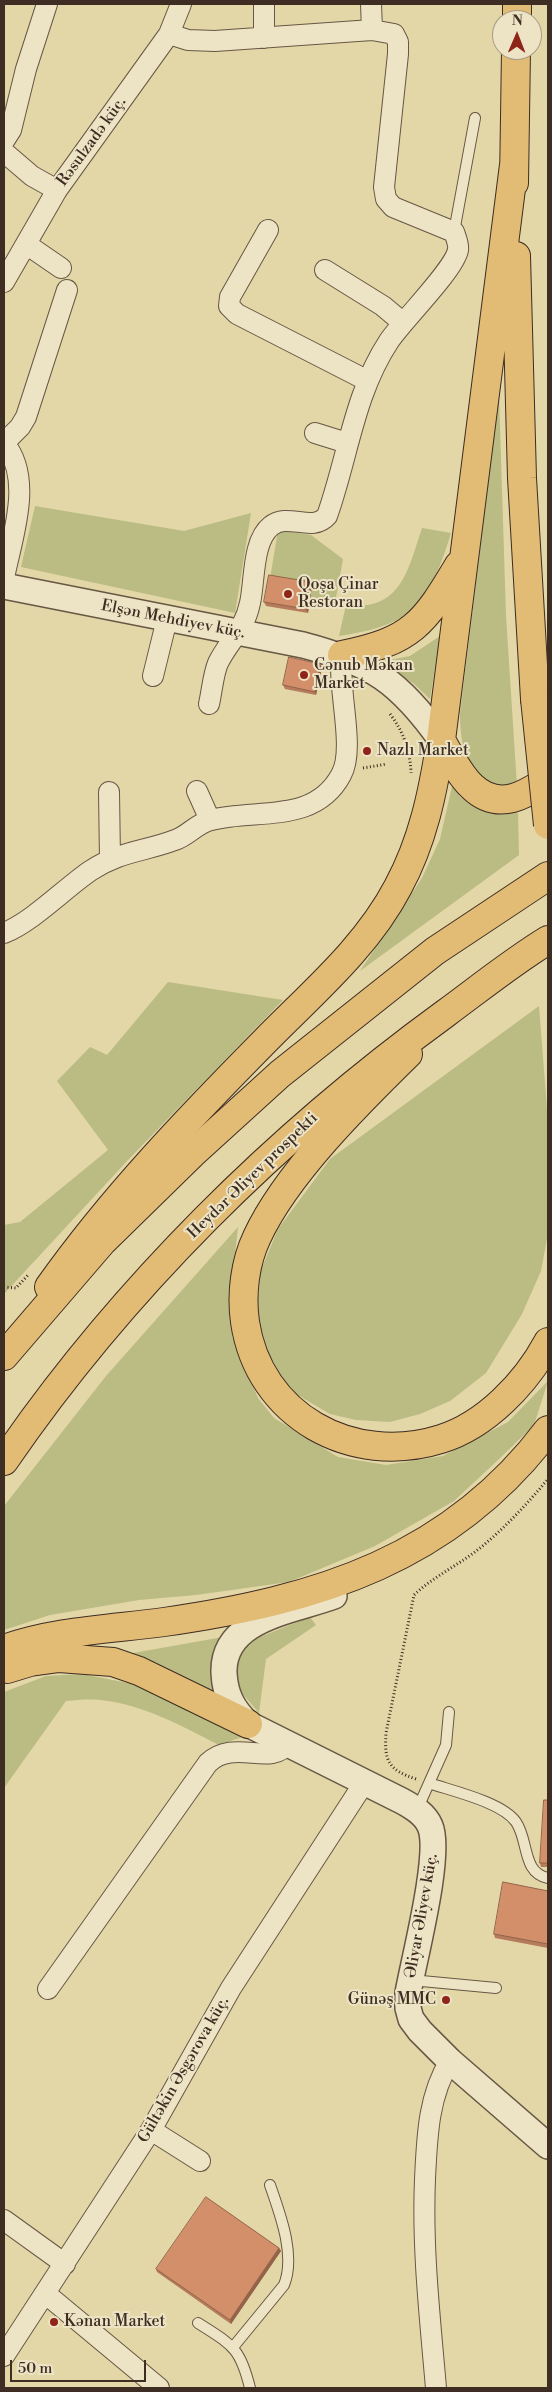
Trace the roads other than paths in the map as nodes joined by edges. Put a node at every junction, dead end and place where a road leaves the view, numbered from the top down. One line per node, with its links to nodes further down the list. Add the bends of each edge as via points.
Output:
1 (47, 4): 10 (street, via 11,130)
2 (181, 4): 6 (street, Rəsulzadə küç.)
3 (264, 4): 7 (street)
4 (371, 4): 5 (street)
5 (372, 30): 7 (street); 15 (street, via 394,34 398,42 384,187 386,198 393,207)
6 (169, 34): 7 (street, via 188,40); 13 (street, Rəsulzadə küç.)
7 (264, 38)
8 (516, 60): 12 (main road)
9 (475, 118): 15 (lane)
10 (4, 141)
11 (4, 152): 13 (street, via 32,176)
12 (514, 165): 26 (main road); 39 (main road, bridge, via 522,478 535,699)
13 (57, 190): 16 (street, Rəsulzadə küç.)
14 (268, 230): 22 (street, via 230,297 230,306 236,314)
15 (454, 232): 21 (street, via 458,250 453,263)
16 (26, 244): 17 (street); 19 (street, Rəsulzadə küç.)
17 (61, 268)
18 (325, 270): 21 (street, via 383,306)
19 (4, 282)
20 (67, 290): 24 (street, via 26,417)
21 (402, 322): 22 (street)
22 (368, 381): 25 (street)
23 (315, 433): 25 (street)
24 (4, 443): 27 (street, via 17,464 19,484 16,519)
25 (347, 443): 30 (street, via 328,516 313,524 278,522 270,526 262,538 247,616)
26 (465, 555): 31 (main road, via 424,620 397,639); 34 (main road)
27 (4, 578)
28 (4, 586): 29 (street, Elşən Mehdiyev küç.)
29 (167, 619): 30 (street, Elşən Mehdiyev küç.); 32 (street)
30 (240, 632): 31 (street, Elşən Mehdiyev küç.); 33 (street, via 217,665)
31 (342, 655): 34 (street, Elşən Mehdiyev küç., via 367,667 405,695); 38 (street, via 340,684 346,762 341,776 328,793 300,809 265,816 229,816)
32 (153, 676)
33 (209, 704)
34 (441, 740): 35 (main road, via 470,785 490,799 515,798); 46 (main road, via 434,785 419,843 382,914 346,959 133,1181 64,1266)
35 (548, 780)
36 (197, 791): 38 (street)
37 (109, 792): 40 (street)
38 (210, 820): 40 (street, via 176,840)
39 (548, 825)
40 (110, 859): 42 (street)
41 (548, 876): 47 (main road, via 434,951 280,1074 102,1242)
42 (4, 933)
43 (548, 940): 44 (main road, Heydər Əliyev prospekti)
44 (467, 997): 45 (main road, via 370,1091 276,1204 257,1237 248,1261 244,1310 248,1338 256,1362 290,1409 337,1439 370,1446 407,1445 441,1439 473,1424 505,1399); 49 (main road, Heydər Əliyev prospekti, via 390,1053 315,1116 163,1263 37,1412)
45 (548, 1342)
46 (4, 1351)
47 (4, 1356)
48 (548, 1430): 50 (main road, via 529,1456)
49 (4, 1461)
50 (473, 1510): 51 (main road, via 448,1529 394,1559 299,1595 212,1614 84,1632); 53 (street, via 438,1543 396,1569 361,1586 267,1619 239,1634 225,1658 224,1684 230,1702)
51 (5, 1663): 53 (main road, via 59,1658 113,1662 139,1670)
52 (449, 1712): 56 (lane, via 446,1745)
53 (248, 1724): 54 (street, Əliyar Əliyev küç.)
54 (287, 1744): 55 (street, Əliyar Əliyev küç.); 61 (street, via 274,1755 246,1751 224,1753 208,1763)
55 (364, 1783): 57 (street, Əliyar Əliyev küç.); 63 (street, Gültəkin Əsgərova küç., via 236,1980)
56 (429, 1783): 57 (lane); 58 (lane, via 478,1799 506,1813 516,1821 523,1836 532,1871)
57 (417, 1810): 59 (street, Əliyar Əliyev küç., via 430,1825 434,1854)
58 (548, 1878)
59 (410, 1980): 60 (lane); 62 (street, Əliyar Əliyev küç., via 408,2008 411,2019)
60 (496, 1988)
61 (48, 1989)
62 (450, 2060): 64 (street, Əliyar Əliyev küç.); 75 (street, via 431,2107 426,2145 423,2229)
63 (151, 2130): 65 (street); 68 (street, Gültəkin Əsgərova küç.)
64 (548, 2146)
65 (200, 2161)
66 (270, 2185): 71 (lane, via 286,2236 287,2278)
67 (4, 2220): 68 (street)
68 (65, 2264): 69 (street, Gültəkin Əsgərova küç.)
69 (46, 2294): 72 (street, Gültəkin Əsgərova küç.); 73 (street)
70 (198, 2322): 71 (lane)
71 (234, 2346): 74 (lane, via 244,2364)
72 (4, 2356)
73 (159, 2388)
74 (250, 2388)
75 (436, 2388)

